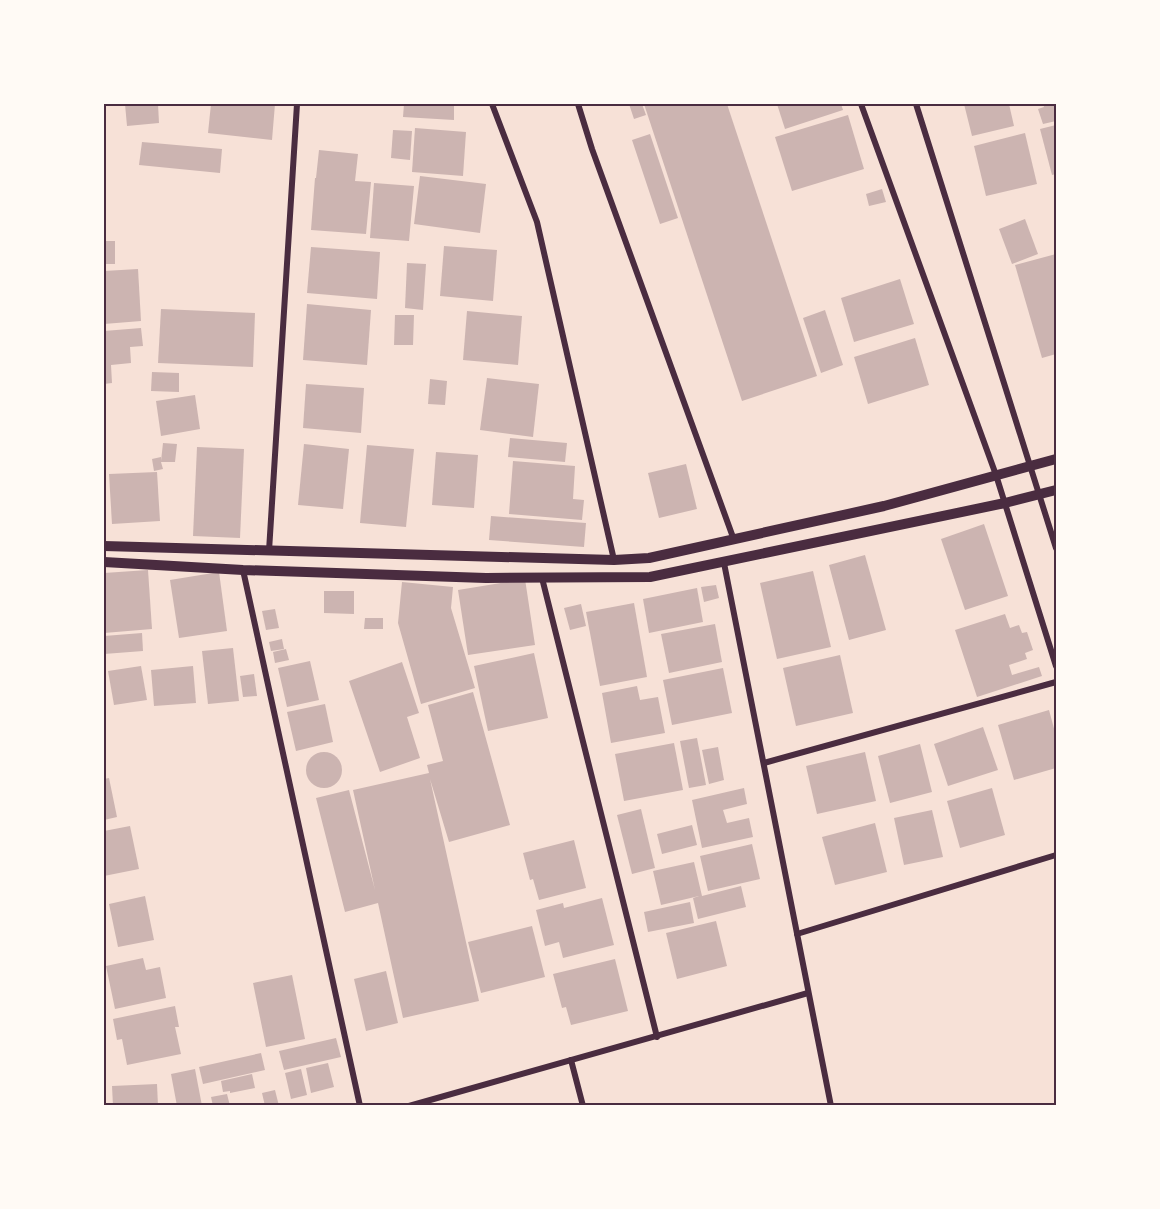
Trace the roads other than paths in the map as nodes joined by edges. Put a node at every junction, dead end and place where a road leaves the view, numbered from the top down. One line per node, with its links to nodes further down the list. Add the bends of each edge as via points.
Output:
1 (297, 104): 15 (street)
2 (492, 104): 16 (street, via 537,222)
3 (578, 104): 12 (street)
4 (861, 104): 8 (street)
5 (916, 104): 7 (street)
6 (1056, 459): 7 (street)
7 (1032, 466): 8 (street); 10 (street)
8 (996, 475): 11 (street); 12 (street, via 884,506)
9 (1056, 490): 10 (street)
10 (1039, 494): 11 (street); 14 (street)
11 (1005, 503): 18 (street); 21 (street)
12 (734, 540): 16 (street, via 649,558)
13 (104, 546): 15 (street)
14 (1056, 548)
15 (268, 550): 16 (street)
16 (614, 560)
17 (104, 562): 19 (street)
18 (724, 562): 20 (street, via 650,577); 23 (street)
19 (243, 570): 20 (street); 29 (street)
20 (542, 578): 27 (street)
21 (1056, 666)
22 (1056, 682): 23 (street)
23 (764, 763): 25 (street)
24 (1056, 855): 25 (street)
25 (797, 934): 26 (street)
26 (808, 993): 27 (street); 32 (street)
27 (657, 1037): 28 (street)
28 (571, 1060): 30 (street); 31 (street)
29 (360, 1106)
30 (409, 1106)
31 (583, 1106)
32 (831, 1106)

